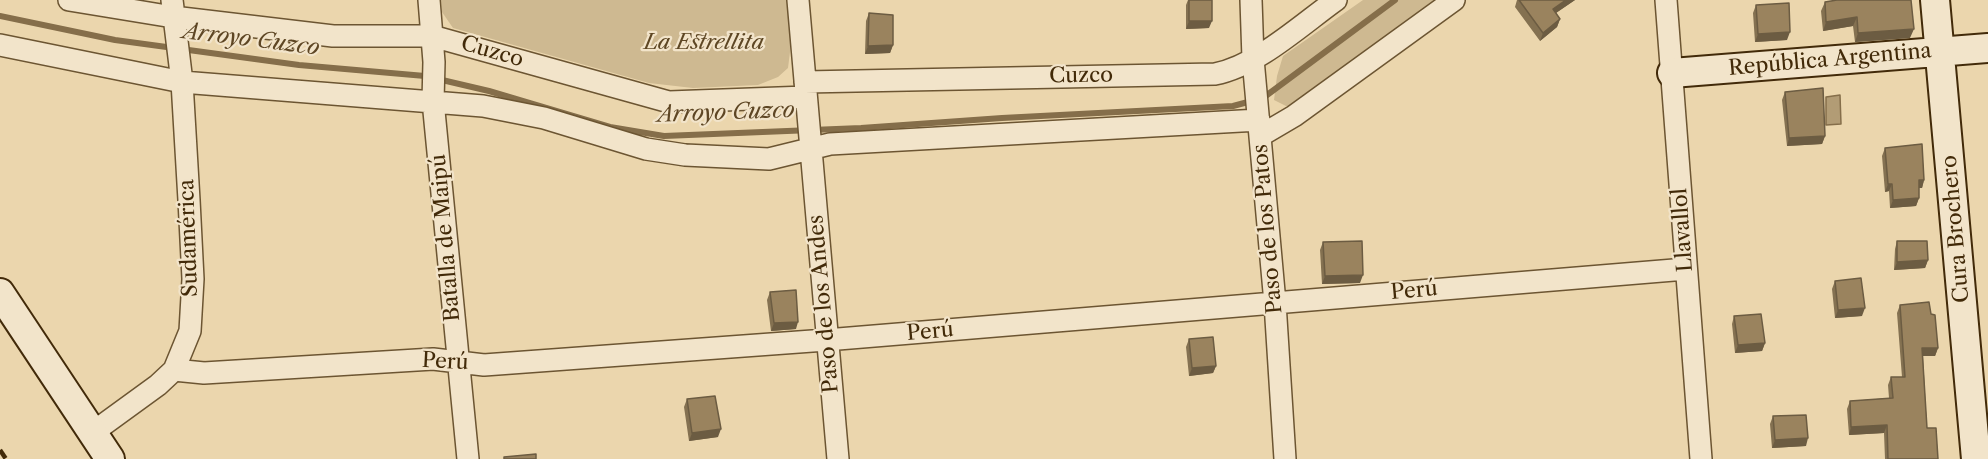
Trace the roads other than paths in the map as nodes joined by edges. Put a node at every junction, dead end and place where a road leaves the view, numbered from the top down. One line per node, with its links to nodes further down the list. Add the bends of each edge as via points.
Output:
1 (69, 0): 9 (street, Cuzco)
2 (429, 0): 10 (street)
3 (798, 0): 17 (street)
4 (1251, 0): 14 (street, Paso de los Patos)
5 (1336, 0): 14 (street, Cuzco)
6 (1454, 0): 19 (street, via 1294,116)
7 (1666, 0): 15 (street, Llavallol)
8 (1935, 0): 13 (street, Cura Brochero)
9 (173, 16): 10 (street, Cuzco, via 333,36); 16 (street, Sudamérica)
10 (432, 36): 17 (street, Cuzco, via 669,102); 18 (street, Batalla de Maipú)
11 (0, 45): 16 (street)
12 (1988, 48): 13 (street, República Argentina)
13 (1940, 52): 15 (street, República Argentina); 33 (street, Cura Brochero)
14 (1253, 59): 17 (street, Cuzco, via 1215,74); 19 (street, Paso de los Patos)
15 (1671, 73): 21 (street, Llavallol)
16 (181, 75): 18 (street); 26 (street, Sudamérica, via 193,279 190,331)
17 (806, 89): 20 (street, Paso de los Andes)
18 (433, 95): 20 (street, via 524,114 646,149 685,155 769,159 791,156); 25 (street, Batalla de Maipú)
19 (1259, 122): 20 (street, via 830,144); 23 (street, Paso de los Patos)
20 (809, 136): 24 (street, Paso de los Andes)
21 (1686, 268): 23 (street, Perú); 32 (street, Llavallol)
22 (0, 293): 27 (street)
23 (1275, 303): 24 (street, Perú); 31 (street, Paso de los Patos)
24 (826, 340): 25 (street, Perú, via 483,364); 30 (street, Paso de los Andes)
25 (458, 362): 26 (street, Perú, via 433,358 204,374); 29 (street, Batalla de Maipú)
26 (174, 370): 27 (street, Sudamérica)
27 (92, 433): 28 (street)
28 (110, 459)
29 (468, 459)
30 (838, 459)
31 (1285, 459)
32 (1701, 459)
33 (1976, 459)

